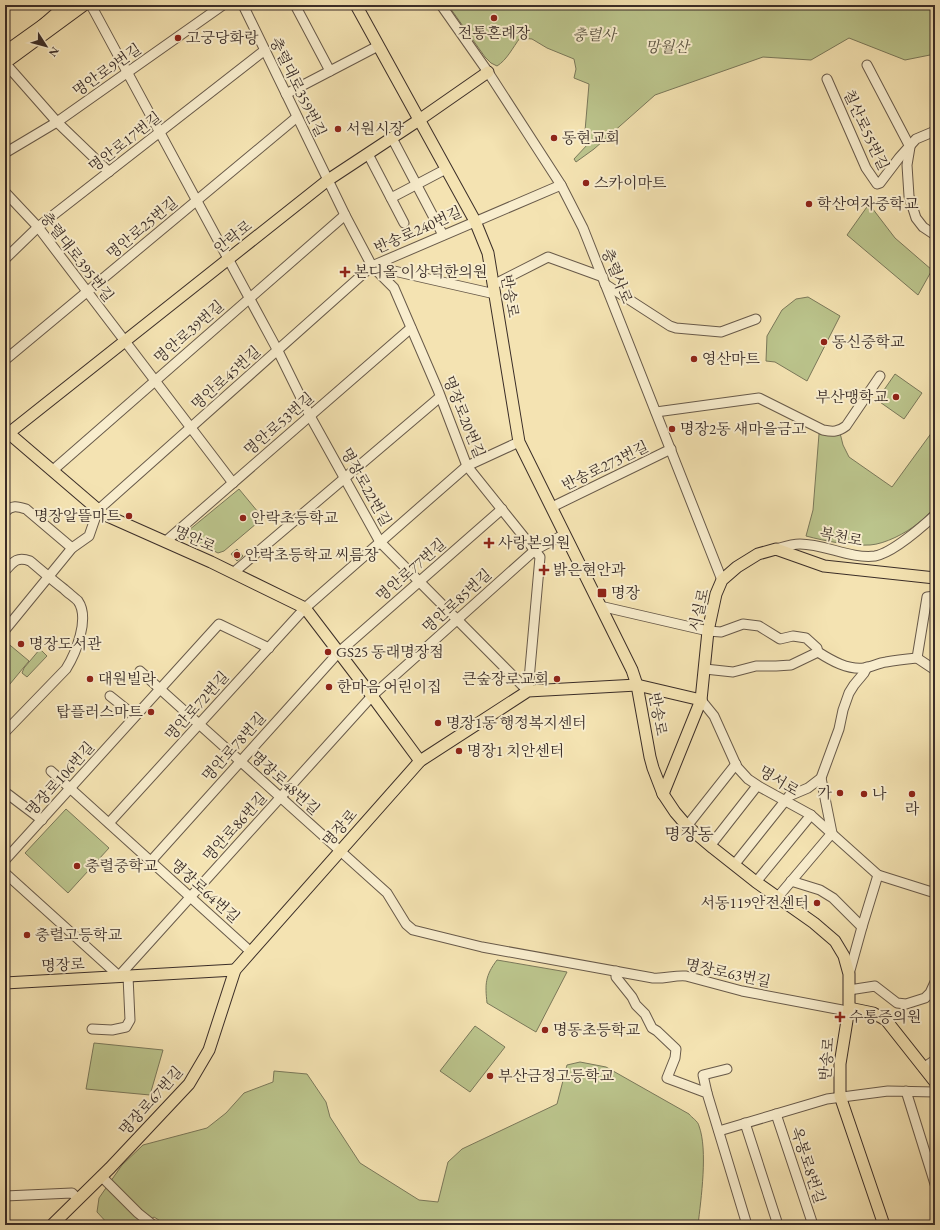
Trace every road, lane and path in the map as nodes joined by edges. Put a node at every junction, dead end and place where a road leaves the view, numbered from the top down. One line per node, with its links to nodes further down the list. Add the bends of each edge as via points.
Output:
1 (66, 5): 9 (main road)
2 (72, 5): 9 (main road)
3 (224, 5): 16 (street, 명안로9번길)
4 (243, 5): 11 (street, 충렬대로359번길)
5 (295, 5): 15 (street)
6 (356, 5): 10 (main road, 반송로)
7 (441, 5): 17 (street, 충렬사로)
8 (90, 6): 9 (main road); 16 (street, 명장로22번길)
9 (42, 31): 12 (main road); 13 (main road)
10 (378, 46): 15 (street); 21 (main road, 반송로)
11 (265, 50): 19 (street, 충렬대로359번길); 24 (street, 명안로17번길)
12 (5, 52)
13 (5, 63): 22 (street)
14 (867, 64): 26 (street)
15 (330, 71): 19 (street)
16 (128, 72): 22 (street, 명안로9번길); 24 (street, 명장로22번길)
17 (488, 72): 21 (main road, 안락로); 33 (street, 충렬사로)
18 (827, 79): 26 (street, 칠산로55번길, via 866,168 877,184)
19 (286, 94): 20 (street, 충렬대로359번길)
20 (297, 117): 31 (street, 충렬대로359번길); 36 (street, 명안로25번길)
21 (419, 120): 25 (main road, 안락로); 29 (main road, 반송로)
22 (57, 122): 27 (street, 명안로9번길); 30 (street)
23 (935, 131): 26 (street, 칠산로55번길, via 916,139)
24 (160, 132): 30 (street, 명안로17번길); 36 (street, 명장로22번길)
25 (392, 138): 28 (main road, 안락로); 32 (street)
26 (910, 146): 42 (street, via 907,165 909,196 916,218 923,227)
27 (5, 154)
28 (368, 154): 31 (main road, 안락로); 35 (street)
29 (446, 168): 32 (street); 38 (main road, 반송로)
30 (109, 172): 40 (street, 명안로17번길)
31 (328, 180): 37 (street, 명장로20번길); 44 (main road, 안락로)
32 (416, 184): 35 (street); 41 (street)
33 (561, 185): 38 (street, 반송로240번길); 46 (street, 충렬사로, via 583,228)
34 (5, 192): 40 (street, 충렬대로395번길)
35 (391, 198): 39 (street)
36 (197, 201): 44 (street, 명장로22번길); 48 (street, 명안로25번길)
37 (345, 215): 45 (street, 명장로20번길); 49 (street, 명안로39번길)
38 (475, 221): 41 (street, 반송로240번길); 47 (main road, 반송로, via 488,253)
39 (404, 223)
40 (38, 227): 43 (street, 명안로17번길); 48 (street, 충렬대로395번길)
41 (443, 235): 45 (street, 반송로240번길)
42 (935, 235)
43 (5, 259)
44 (228, 260): 49 (street, 명장로22번길); 52 (main road, 안락로)
45 (372, 266): 47 (street); 51 (street, 명장로20번길, via 394,288); 53 (street, 명안로45번길)
46 (604, 280): 47 (street, via 548,258); 50 (street, via 676,328 721,332); 58 (street, 충렬사로)
47 (494, 290): 62 (main road, 반송로)
48 (87, 292): 52 (street, 충렬대로395번길); 54 (street, 명안로25번길)
49 (249, 299): 53 (street, 명장로22번길); 56 (street, 명안로39번길)
50 (756, 319)
51 (412, 328): 57 (street, 명장로20번길); 59 (street, 명안로53번길)
52 (126, 341): 56 (street, 충렬대로395번길); 61 (main road, 안락로)
53 (278, 351): 59 (street, 명장로22번길); 60 (street, 명안로45번길)
54 (5, 360)
55 (880, 376): 58 (street, via 846,426 834,432 823,430 760,398)
56 (156, 380): 60 (street, 충렬대로395번길); 65 (street, 명안로39번길)
57 (440, 397): 64 (street, 명장로20번길); 66 (street)
58 (656, 412): 63 (street, 충렬사로)
59 (310, 416): 66 (street, 명장로22번길); 67 (street, 명안로53번길)
60 (191, 428): 67 (street, 충렬대로395번길); 70 (street, 명안로45번길)
61 (6, 434): 65 (main road, 명안로)
62 (519, 442): 64 (street, 명안로72번길); 68 (main road, 반송로)
63 (671, 449): 68 (street, 반송로273번길); 83 (street, 충렬사로)
64 (468, 466): 69 (street, 명장로20번길); 75 (street, 명안로72번길)
65 (52, 471): 70 (main road, 명안로)
66 (345, 478): 75 (street, 명장로22번길); 80 (street)
67 (233, 483): 74 (street, 명안로53번길)
68 (552, 507): 73 (main road, 반송로)
69 (502, 509): 78 (street, 명장로20번길); 84 (street, 명안로77번길)
70 (98, 510): 74 (main road, 명안로); 76 (street, via 89,536)
71 (5, 512): 76 (street, via 17,506 26,509)
72 (935, 515): 77 (street, 복천로, via 922,528 876,556 855,555 821,546 798,544)
73 (565, 534): 78 (street, 명안로85번길); 86 (main road, 반송로)
74 (165, 542): 80 (main road, 명안로)
75 (380, 542): 84 (street, 명장로22번길); 87 (street, 명안로72번길)
76 (72, 548): 81 (street)
77 (776, 549): 82 (main road, via 824,566); 83 (main road, 시실로, via 758,554)
78 (535, 550): 88 (street, 명안로85번길); 101 (street, 명장로20번길, via 540,557)
79 (5, 572): 81 (street, via 13,562 24,558)
80 (233, 573): 87 (main road, 명안로)
81 (49, 577): 89 (street); 107 (street, via 78,601 83,611 78,644 66,669)
82 (935, 578)
83 (722, 580): 90 (main road, 시실로, via 716,594)
84 (419, 582): 88 (street, 명장로22번길); 92 (street, 명안로77번길)
85 (935, 596): 94 (street, via 927,598)
86 (600, 606): 90 (street); 99 (main road, 반송로)
87 (305, 608): 91 (street, 명안로72번길); 92 (main road, 명안로)
88 (457, 620): 101 (street, 명장로22번길); 103 (street, 명안로85번길)
89 (5, 630)
90 (708, 631): 93 (street, via 721,632 743,624 759,626 780,639 793,636 806,638); 96 (main road, 시실로)
91 (269, 648): 100 (street, 명장로106번길, via 219,624); 106 (street, 명안로72번길)
92 (339, 652): 103 (main road, 명안로); 108 (street, 명안로78번길)
93 (818, 652): 95 (street, via 839,664); 96 (street, via 791,665 756,666 733,672)
94 (916, 658): 95 (street); 97 (street)
95 (867, 667): 112 (street, via 849,693)
96 (705, 669): 104 (main road, 시실로)
97 (935, 670)
98 (140, 672): 100 (street, 명장로48번길)
99 (637, 685): 101 (main road, 명장로); 104 (main road, 명장로); 116 (main road, 반송로, via 650,757)
100 (160, 689): 105 (street, 명장로106번길); 106 (street, 명장로48번길)
101 (528, 691): 109 (main road, 명장로)
102 (110, 696): 105 (street)
103 (372, 696): 109 (main road, 명안로); 117 (street, 명안로86번길)
104 (701, 700): 110 (street, 명서로, via 714,716); 116 (main road, 시실로)
105 (135, 716): 114 (street, 명장로106번길)
106 (199, 724): 108 (street, 명장로48번길); 121 (street, 명안로72번길)
107 (5, 732)
108 (240, 761): 117 (street, 명장로48번길); 127 (street, 명안로78번길)
109 (420, 761): 125 (main road, 명장로)
110 (736, 764): 113 (street, 명서로); 122 (street)
111 (50, 771): 114 (street, 명장로64번길)
112 (821, 778): 118 (street, via 808,788 789,796); 123 (street, 명서로)
113 (757, 786): 118 (street, 명서로); 124 (street)
114 (70, 788): 120 (street, 명장로106번길); 121 (street, 명장로64번길)
115 (5, 792): 120 (street)
116 (663, 794): 122 (main road, 반송로)
117 (280, 797): 125 (street, 명장로48번길); 134 (street, 명안로86번길)
118 (785, 801): 119 (street, 명서로); 128 (street)
119 (811, 815): 123 (street, 명서로); 132 (street)
120 (42, 820): 126 (street, 명장로106번길)
121 (109, 823): 127 (street, 명장로64번길)
122 (687, 826): 124 (main road, 반송로)
123 (832, 833): 130 (street, 명서로); 131 (street)
124 (710, 846): 128 (main road, 반송로)
125 (340, 851): 137 (street, 명장로48번길, via 387,892 406,924 413,930); 138 (main road, 명장로)
126 (5, 860)
127 (150, 861): 134 (street, 명장로64번길)
128 (734, 865): 132 (main road, 반송로)
129 (5, 873): 142 (street)
130 (878, 875): 133 (street, 명서로); 136 (street)
131 (791, 881): 135 (street); 136 (street, via 820,890 833,898)
132 (756, 882): 135 (main road, 반송로)
133 (935, 893)
134 (190, 897): 138 (street, 명장로64번길); 142 (street, 명안로86번길)
135 (777, 898): 141 (main road, 반송로, via 814,922 835,942 844,956)
136 (862, 927): 141 (street)
137 (482, 947): 140 (street, 명장로63번길)
138 (251, 952): 139 (main road, 명장로)
139 (235, 970): 142 (main road, 명장로); 159 (main road, 명장로67번길, via 209,1050 189,1084 167,1103)
140 (616, 972): 146 (street, 명장로63번길, via 662,979 676,975 686,976 742,991); 154 (street, via 616,977 645,1014 652,1028 676,1049 667,1078)
141 (850, 974): 145 (main road, 반송로)
142 (123, 976): 144 (main road, 명장로); 147 (street, via 130,1020 126,1027 112,1030)
143 (935, 982): 145 (street, via 930,994 925,998 906,1004 897,1002 875,986)
144 (5, 983)
145 (849, 990): 146 (main road, 반송로)
146 (849, 1010): 149 (main road, via 873,1013 884,1018); 155 (main road, 반송로, via 840,1064)
147 (92, 1029)
148 (935, 1060): 149 (street)
149 (923, 1068): 151 (main road)
150 (727, 1069): 154 (street, via 703,1075)
151 (935, 1082)
152 (906, 1091): 153 (street); 155 (street); 160 (street)
153 (935, 1092)
154 (707, 1093): 158 (street)
155 (840, 1096): 156 (street); 168 (main road, 반송로)
156 (776, 1114): 157 (street); 167 (street, 옥봉로8번길)
157 (745, 1123): 158 (street); 166 (street)
158 (719, 1131): 165 (street)
159 (101, 1176): 162 (main road, 명장로67번길); 164 (street)
160 (935, 1184)
161 (5, 1196): 162 (street, via 72,1192)
162 (78, 1199): 163 (main road, 명장로67번길)
163 (52, 1225)
164 (153, 1225)
165 (747, 1225)
166 (778, 1225)
167 (813, 1225)
168 (884, 1225)

